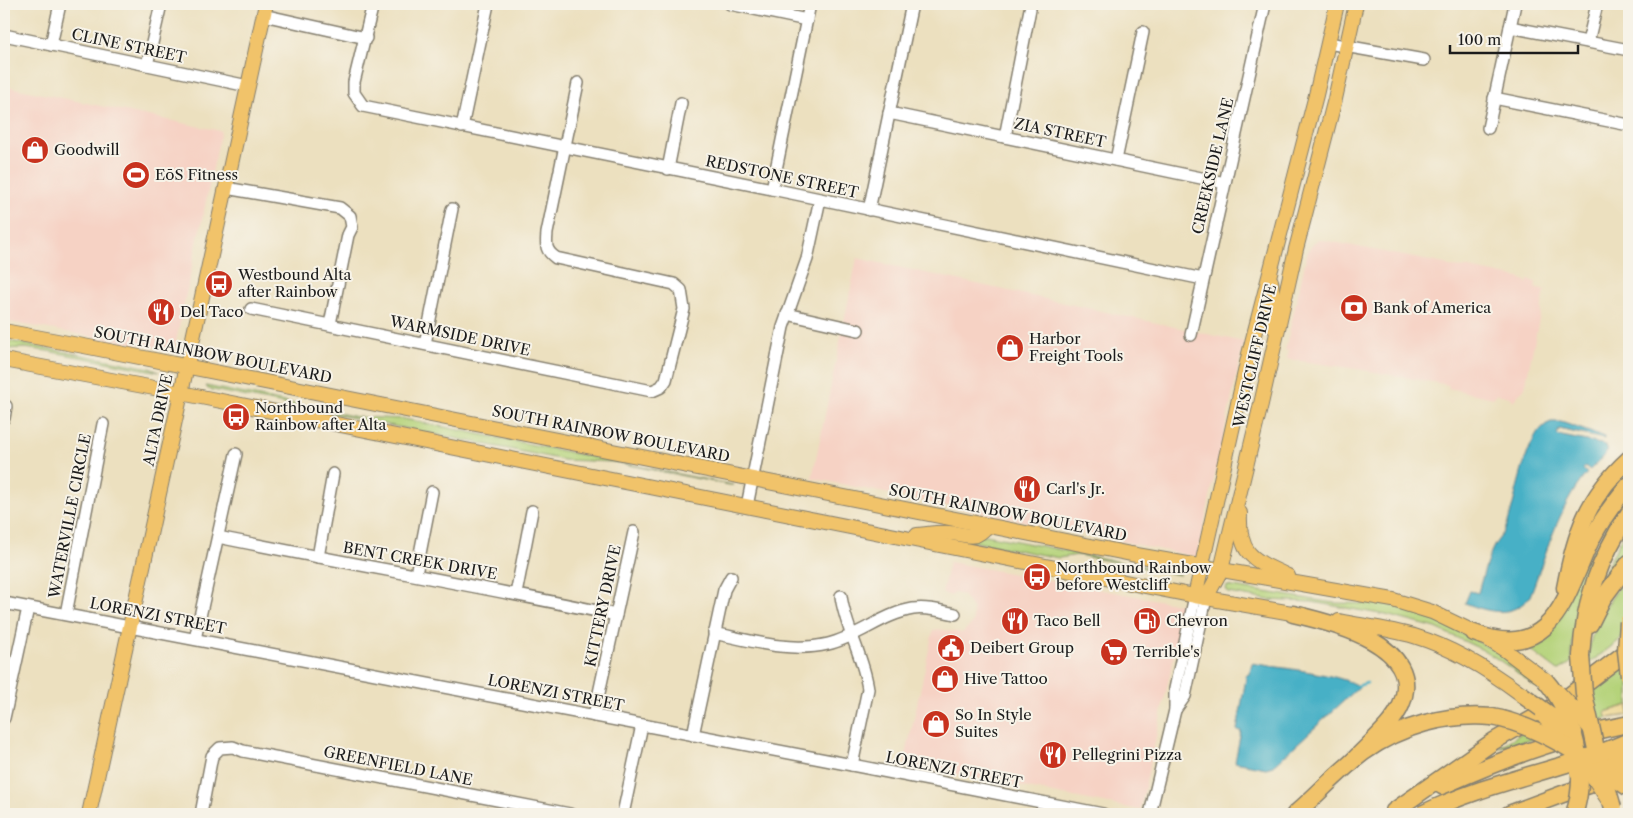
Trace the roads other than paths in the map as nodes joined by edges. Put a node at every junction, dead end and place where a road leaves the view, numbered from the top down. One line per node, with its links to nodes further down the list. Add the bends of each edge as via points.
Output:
1 (60, 4): 22 (street)
2 (161, 4): 26 (street)
3 (373, 4): 19 (street)
4 (488, 4): 33 (street)
5 (730, 4): 15 (street)
6 (810, 4): 15 (street)
7 (912, 4): 31 (street)
8 (1265, 4): 39 (street, CREEKSIDE LANE)
9 (1337, 4): 21 (main road, WESTCLIFF DRIVE)
10 (1356, 4): 23 (main road, WESTCLIFF DRIVE)
11 (1515, 4): 16 (street)
12 (1597, 4): 20 (street)
13 (265, 9): 19 (street); 28 (main road, ALTA DRIVE)
14 (1030, 9): 35 (street)
15 (807, 20): 41 (street)
16 (1510, 27): 20 (street); 29 (street)
17 (1143, 32): 37 (street)
18 (4, 35): 22 (street, CLINE STREET)
19 (366, 38): 33 (street, REDSTONE STREET, via 354,82 354,93 363,106)
20 (1588, 42): 24 (street)
21 (1328, 44): 23 (street); 45 (main road, WESTCLIFF DRIVE)
22 (51, 45): 26 (street, CLINE STREET)
23 (1346, 47): 25 (street); 46 (main road, WESTCLIFF DRIVE)
24 (1629, 50)
25 (1424, 60)
26 (148, 65): 28 (street, CLINE STREET)
27 (578, 83): 36 (street)
28 (248, 86): 40 (main road, ALTA DRIVE)
29 (1494, 98): 32 (street); 34 (street)
30 (681, 103): 38 (street)
31 (889, 113): 35 (street, ZIA STREET); 44 (street)
32 (1629, 125)
33 (462, 127): 36 (street, REDSTONE STREET)
34 (1488, 128)
35 (1005, 137): 37 (street, ZIA STREET)
36 (565, 148): 38 (street, REDSTONE STREET); 56 (street, WARMSIDE DRIVE, via 547,233 549,253 556,258 674,284 681,290 684,309 666,380 661,387 652,391)
37 (1116, 160): 39 (street, ZIA STREET)
38 (668, 169): 41 (street, REDSTONE STREET)
39 (1225, 182): 48 (street, CREEKSIDE LANE)
40 (226, 188): 51 (street, via 340,208 350,216 352,227); 58 (main road, ALTA DRIVE)
41 (772, 189): 42 (street, REDSTONE STREET)
42 (820, 199): 44 (street, REDSTONE STREET); 50 (street, via 808,259)
43 (452, 209): 56 (street)
44 (869, 210): 48 (street, REDSTONE STREET)
45 (1283, 219): 46 (main road); 47 (main road, WESTCLIFF DRIVE)
46 (1302, 224): 54 (main road, WESTCLIFF DRIVE)
47 (1269, 273): 54 (main road, via 1273,294 1270,323); 64 (main road, WESTCLIFF DRIVE)
48 (1203, 279): 55 (street, CREEKSIDE LANE)
49 (251, 309): 51 (street, WARMSIDE DRIVE)
50 (786, 314): 52 (street); 69 (street)
51 (330, 324): 56 (street, WARMSIDE DRIVE)
52 (858, 330)
53 (4, 331): 58 (main road, SOUTH RAINBOW BOULEVARD)
54 (1277, 331): 62 (main road, WESTCLIFF DRIVE)
55 (1191, 335)
56 (424, 344)
57 (4, 360): 59 (main road)
58 (186, 366): 59 (main road, ALTA DRIVE); 69 (main road, SOUTH RAINBOW BOULEVARD)
59 (181, 393): 72 (main road); 96 (main road, ALTA DRIVE)
60 (6, 406): 61 (street)
61 (4, 418)
62 (1257, 420): 64 (main road, via 1245,433); 68 (main road, WESTCLIFF DRIVE)
63 (103, 424): 91 (street, WATERVILLE CIRCLE)
64 (1232, 434): 81 (main road, WESTCLIFF DRIVE)
65 (236, 454): 78 (street)
66 (1629, 459): 90 (highway, via 1600,492 1582,521)
67 (333, 474): 79 (street)
68 (1242, 477): 81 (main road, WESTCLIFF DRIVE); 84 (main road, via 1242,542 1258,561)
69 (752, 479): 72 (street); 75 (main road, SOUTH RAINBOW BOULEVARD)
70 (1629, 485): 90 (highway, via 1596,532)
71 (432, 492): 82 (street)
72 (747, 506): 77 (main road)
73 (532, 511): 85 (street)
74 (1629, 513): 102 (highway, via 1607,550 1593,586 1584,617)
75 (987, 526): 77 (main road, via 982,532 970,536 950,533); 81 (main road, SOUTH RAINBOW BOULEVARD)
76 (634, 532): 94 (street, KITTERY DRIVE)
77 (899, 536): 87 (main road)
78 (218, 537): 79 (street, BENT CREEK DRIVE); 100 (street)
79 (318, 557): 82 (street, BENT CREEK DRIVE)
80 (1629, 563): 102 (highway, via 1598,607)
81 (1211, 569): 84 (main road, SOUTH RAINBOW BOULEVARD); 87 (main road, WESTCLIFF DRIVE); 87 (main road, WESTCLIFF DRIVE)
82 (416, 574): 85 (street, BENT CREEK DRIVE)
83 (731, 577): 97 (street, via 724,590)
84 (1304, 584): 98 (main road, SOUTH RAINBOW BOULEVARD, via 1401,602 1432,612)
85 (516, 594): 94 (street, BENT CREEK DRIVE)
86 (841, 596): 99 (street)
87 (1201, 597): 93 (main road); 130 (street, WESTCLIFF DRIVE, via 1185,696 1175,710)
88 (4, 603): 89 (street, LORENZI STREET)
89 (28, 608): 91 (street, LORENZI STREET); 107 (street)
90 (1560, 610): 98 (highway, via 1540,630 1523,638 1503,640)
91 (66, 614): 96 (street, LORENZI STREET)
92 (955, 614): 99 (street, via 914,609)
93 (1293, 614): 105 (main road, via 1387,630 1432,643 1479,665); 116 (highway, via 1337,625 1378,643 1394,657 1402,672 1405,687 1401,706)
94 (616, 615): 106 (street, KITTERY DRIVE)
95 (1628, 617): 103 (highway, bridge, via 1626,651)
96 (130, 626): 100 (street, LORENZI STREET); 125 (main road, ALTA DRIVE)
97 (714, 633): 99 (street, via 801,648 829,644); 112 (street)
98 (1474, 633): 104 (main road, SOUTH RAINBOW BOULEVARD, via 1505,650)
99 (851, 635): 117 (street, via 868,689)
100 (195, 639): 106 (street, LORENZI STREET)
101 (1629, 650): 124 (highway, via 1557,705 1494,741)
102 (1581, 656): 110 (highway, bridge)
103 (1629, 676)
104 (1545, 680): 110 (main road, SOUTH RAINBOW BOULEVARD, bridge); 111 (highway, bridge, via 1563,704)
105 (1521, 694): 111 (highway, bridge); 115 (main road, bridge)
106 (594, 716): 109 (street, LORENZI STREET)
107 (4, 718)
108 (1629, 724): 124 (highway, via 1580,734 1513,757)
109 (642, 725): 112 (street, LORENZI STREET); 128 (street)
110 (1591, 730): 114 (highway, bridge); 119 (main road, SOUTH RAINBOW BOULEVARD, bridge)
111 (1572, 731): 114 (highway); 115 (highway, bridge)
112 (693, 735): 117 (street, LORENZI STREET)
113 (1629, 741): 132 (highway, bridge, via 1477,790)
114 (1596, 749): 118 (highway, bridge); 119 (highway, bridge)
115 (1578, 754): 116 (highway, bridge, via 1512,721 1472,716 1447,718 1418,726 1379,742); 118 (highway, bridge); 123 (main road, bridge); 135 (highway, bridge, via 1580,787)
116 (1351, 763): 131 (highway)
117 (852, 765): 122 (street, LORENZI STREET)
118 (1602, 769): 120 (highway, bridge); 123 (highway, bridge)
119 (1627, 769): 133 (highway, bridge, via 1592,767 1481,800); 134 (highway)
120 (1629, 788)
121 (520, 809): 126 (street, GREENFIELD LANE, via 233,747 220,748 212,756); 127 (street, GREENFIELD LANE)
122 (1065, 811): 129 (street, LORENZI STREET)
123 (1615, 811)
124 (1391, 812)
125 (89, 814)
126 (201, 814)
127 (570, 814)
128 (623, 814)
129 (1102, 814)
130 (1150, 814)
131 (1295, 814)
132 (1422, 814)
133 (1447, 814)
134 (1509, 814)
135 (1574, 814)

